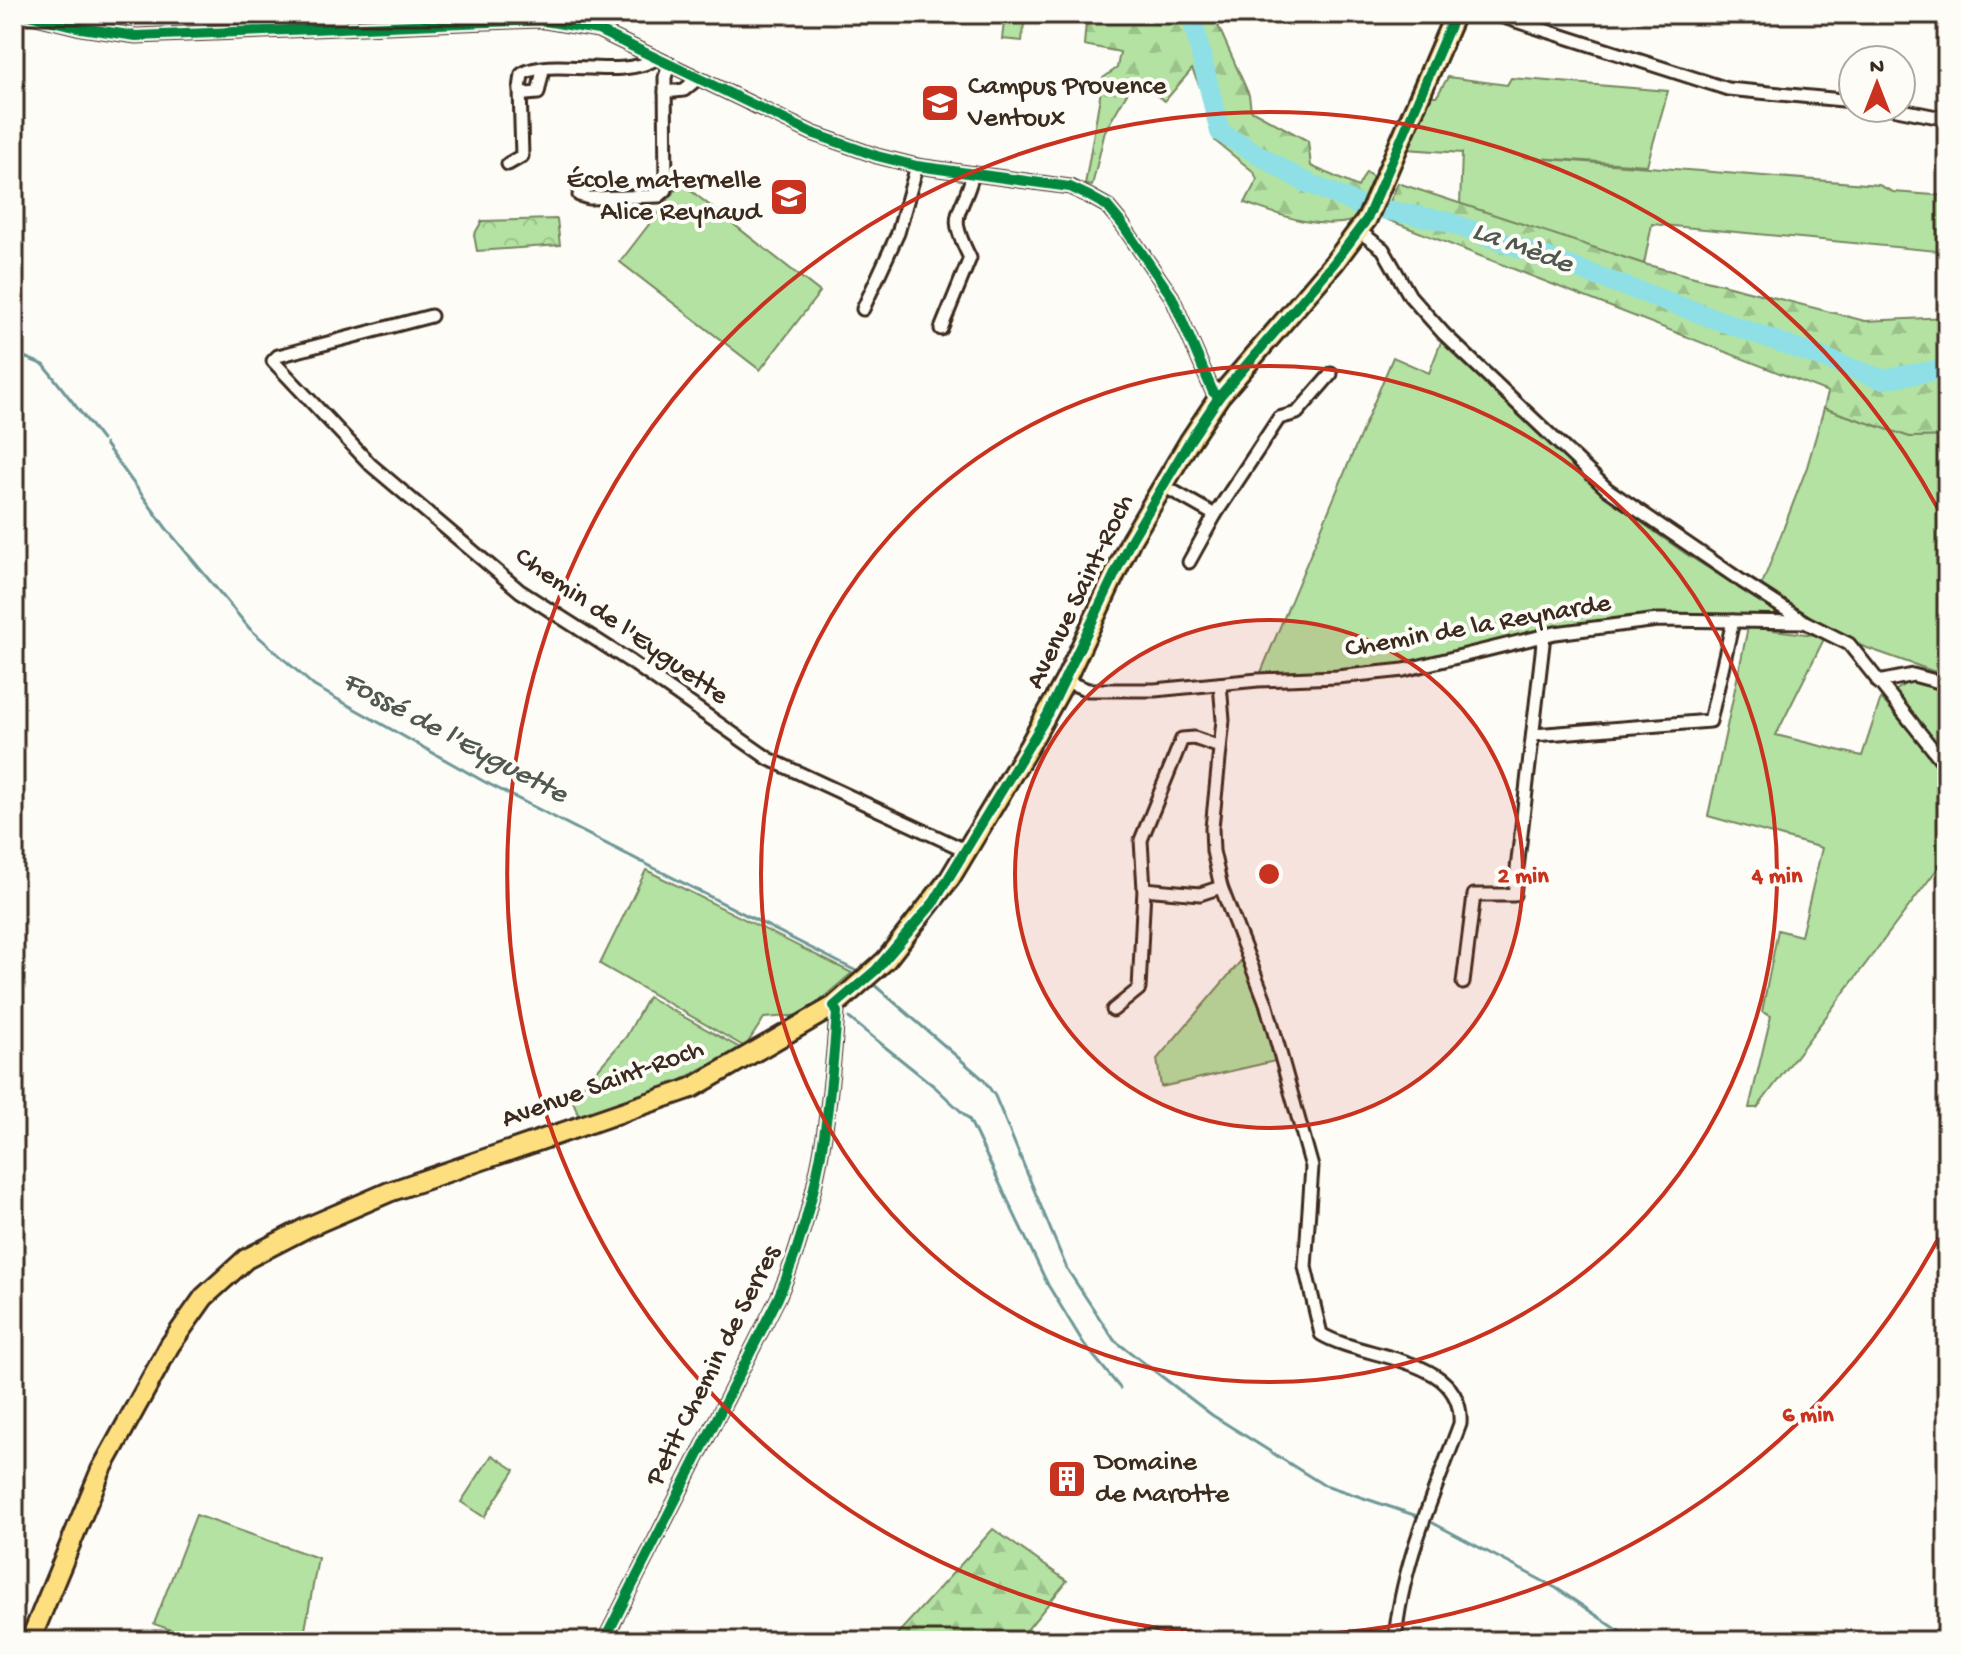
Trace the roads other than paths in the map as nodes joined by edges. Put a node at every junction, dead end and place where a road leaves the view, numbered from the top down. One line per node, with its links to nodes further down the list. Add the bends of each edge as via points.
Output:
1 (24, 14): 4 (street, via 136,36 560,21 598,30)
2 (1455, 14): 17 (main road, Avenue Saint-Roch)
3 (1494, 14): 10 (street, via 1728,89)
4 (656, 59): 5 (street); 6 (street, via 633,67)
5 (669, 66): 7 (street); 9 (street)
6 (543, 70): 8 (street, via 522,74); 8 (street, via 538,93)
7 (696, 80): 9 (street, via 688,88); 14 (street, via 812,133)
8 (520, 89): 13 (street, via 522,156)
9 (665, 92): 16 (street, via 663,194)
10 (1837, 99)
11 (1917, 113): 12 (street)
12 (1947, 119)
13 (508, 164)
14 (917, 166): 15 (street); 18 (street, via 898,233)
15 (973, 174): 20 (street, via 955,216 970,258); 22 (street, via 1070,187 1107,206 1172,297)
16 (579, 195)
17 (1363, 225): 22 (main road, Avenue Saint-Roch); 27 (street, via 1410,296 1444,334 1607,489)
18 (863, 309)
19 (431, 316): 36 (street, Chemin de l'Eyguette, via 273,361 371,465 520,591 769,759)
20 (941, 329)
21 (1331, 374): 24 (street, via 1297,413 1279,418)
22 (1219, 397): 23 (main road, Avenue Saint-Roch)
23 (1162, 485): 24 (street); 29 (main road, Avenue Saint-Roch)
24 (1215, 515): 25 (street)
25 (1189, 562)
26 (1733, 621): 27 (street, Chemin de la Reynarde); 28 (street, Chemin de la Reynarde, via 1667,619); 33 (street, via 1710,721)
27 (1805, 622): 30 (street, via 1849,644)
28 (1544, 635): 31 (street, Chemin de la Reynarde, via 1404,670); 33 (street)
29 (1065, 681): 31 (street, Chemin de la Reynarde, via 1094,690); 36 (main road, Avenue Saint-Roch)
30 (1878, 682): 32 (street, via 1913,675); 35 (street)
31 (1220, 684): 34 (street)
32 (1947, 684)
33 (1534, 735): 39 (street, via 1514,895 1474,895)
34 (1220, 747): 37 (street, via 1211,837); 38 (street, via 1182,739 1141,840)
35 (1947, 767)
36 (967, 851): 40 (main road, Avenue Saint-Roch, via 913,929)
37 (1221, 887): 38 (street, via 1200,894); 44 (street, via 1266,1003 1312,1167 1305,1267 1321,1334 1339,1346 1429,1370 1448,1386 1461,1411 1411,1559)
38 (1144, 889): 41 (street, via 1139,989)
39 (1463, 983)
40 (834, 1006): 42 (main road, Avenue Saint-Roch, via 692,1088 389,1192 246,1259 204,1297 170,1345 101,1470); 43 (street, Petit Chemin de Serres, via 831,1094 802,1245)
41 (1113, 1010)
42 (30, 1641)
43 (604, 1641)
44 (1395, 1641)

